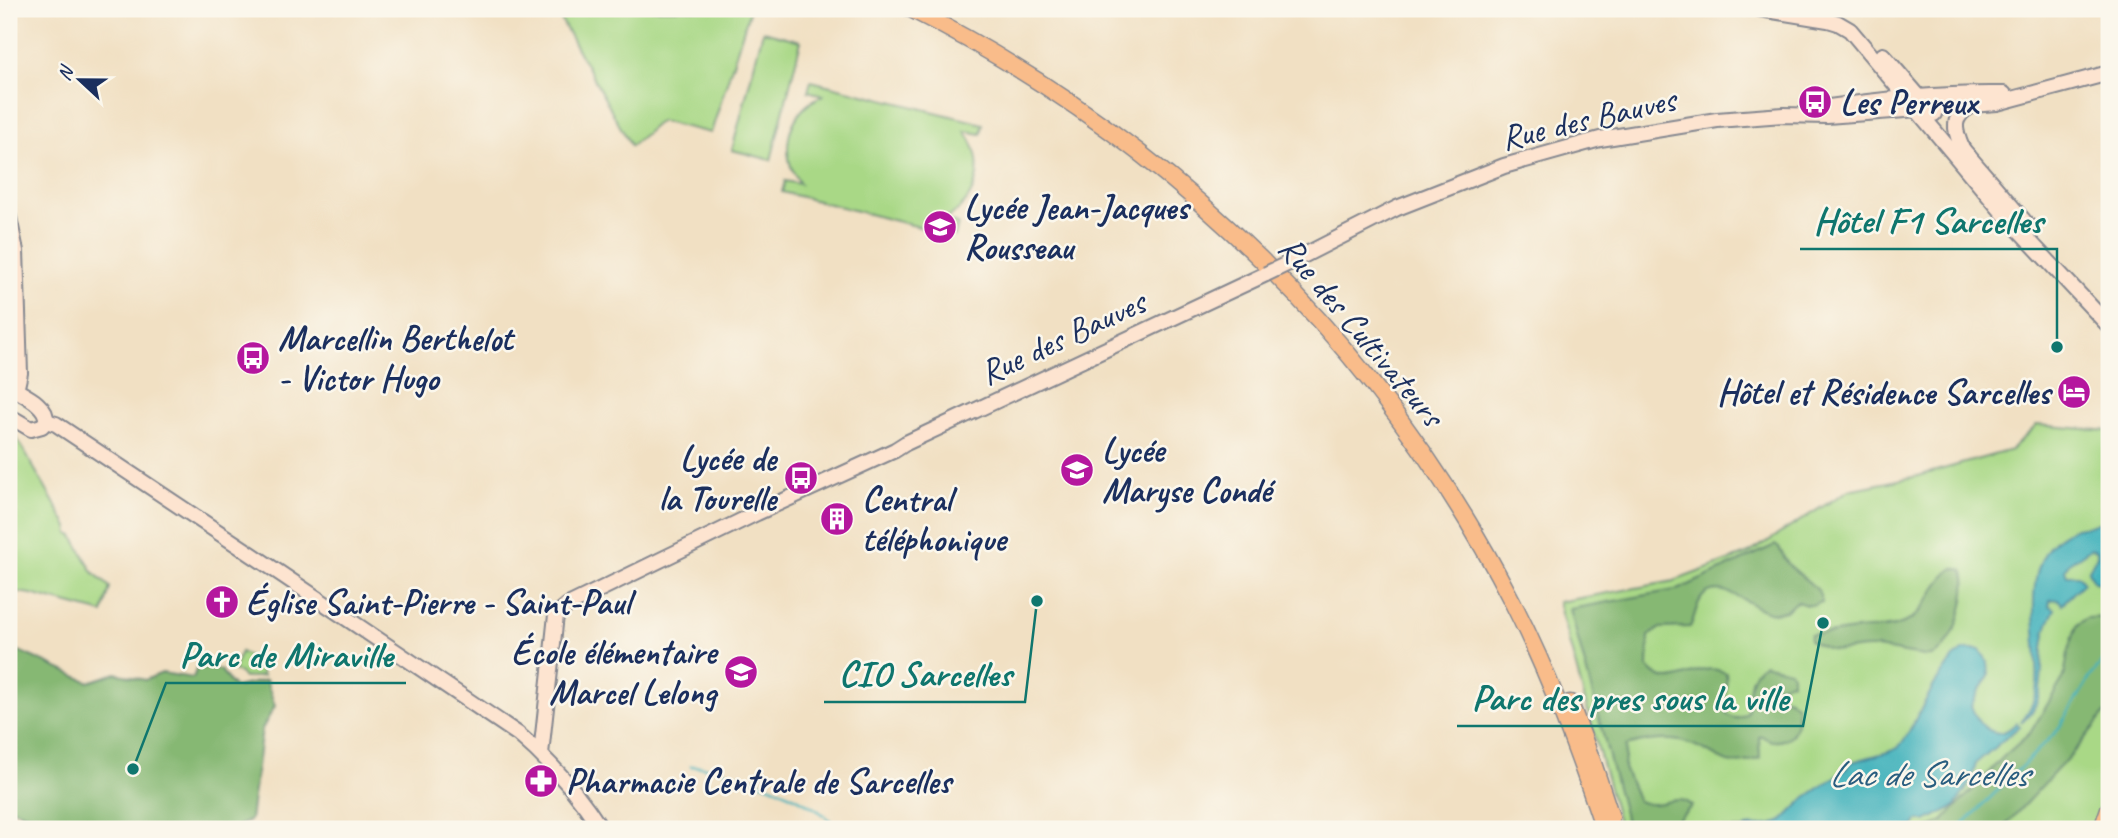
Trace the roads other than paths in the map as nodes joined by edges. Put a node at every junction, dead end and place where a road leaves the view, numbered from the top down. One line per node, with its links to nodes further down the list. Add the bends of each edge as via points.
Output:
1 (911, 9): 22 (main road, Rue des Cultivateurs, via 1029,75 1145,157 1250,247 1338,340 1413,438 1507,593 1549,682)
2 (929, 9): 23 (main road, Rue des Cultivateurs, via 1046,76 1150,149 1252,237 1347,338 1432,452 1500,562 1569,703)
3 (1760, 9): 4 (street)
4 (1790, 12): 5 (street, via 1846,26); 9 (street, via 1830,12 1845,17)
5 (1885, 72): 8 (street, via 1885,89); 9 (street)
6 (2109, 73): 7 (street)
7 (2029, 94): 9 (street, via 1982,94); 10 (street)
8 (1876, 101): 9 (street, Rue des Bauves); 11 (street, Rue des Bauves)
9 (1922, 104): 10 (street); 11 (street, Rue des Bauves, via 1818,117); 12 (street); 15 (street, via 2004,214)
10 (1972, 105): 12 (street, via 1956,122)
11 (1783, 115): 19 (street, Rue des Bauves, bridge, via 1682,124 1558,149 1397,208 568,605 556,615)
12 (1962, 148): 14 (street)
13 (9, 217): 16 (street, via 16,251 20,373)
14 (2109, 314)
15 (2109, 326)
16 (13, 388): 18 (street, via 43,408)
17 (9, 416): 18 (street, via 31,429)
18 (46, 421): 19 (street, via 281,573)
19 (541, 754): 21 (street)
20 (2109, 809): 24 (main road)
21 (601, 829)
22 (1604, 829)
23 (1614, 829)
24 (2102, 829)

